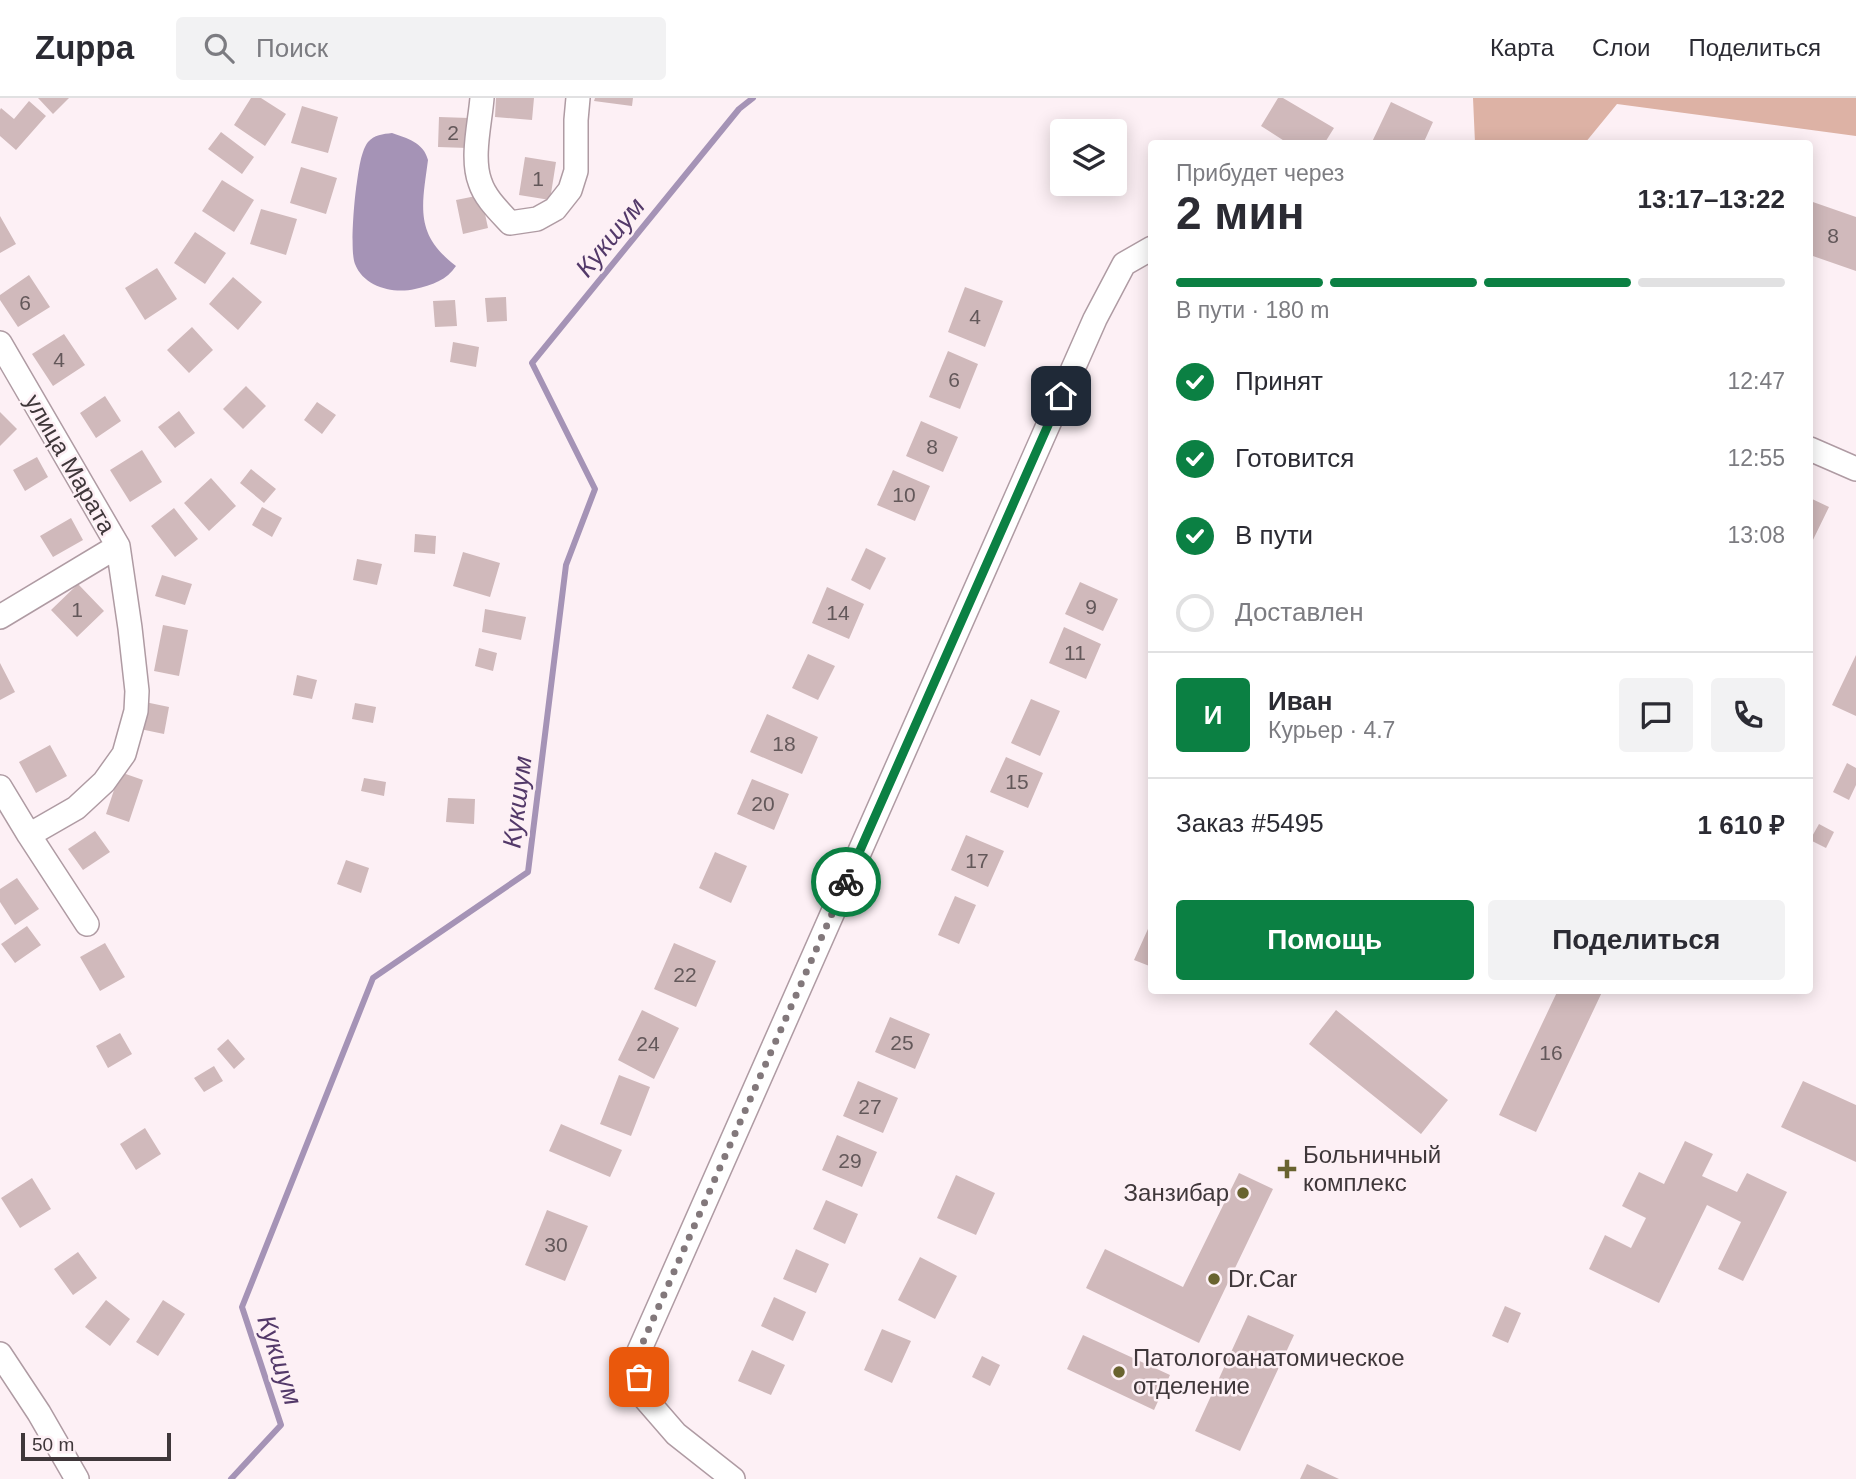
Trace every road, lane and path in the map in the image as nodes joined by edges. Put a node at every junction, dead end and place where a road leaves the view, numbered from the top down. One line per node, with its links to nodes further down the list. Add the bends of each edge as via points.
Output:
1 (482, 98): 2 (street, via 476,160 480,183 510,223 537,219 555,209 570,190 576,172)
2 (578, 98)
3 (1148, 250): 14 (street, via 1124,264 1095,319 636,1358 643,1396 676,1434)
4 (0, 343): 7 (street, улица Марата)
5 (1813, 450): 6 (street)
6 (1856, 469)
7 (118, 545): 8 (street); 10 (street, улица Марата, via 137,691 124,754 104,782 76,808)
8 (0, 617)
9 (0, 787): 10 (street)
10 (29, 835): 11 (street)
11 (87, 923)
12 (0, 1354): 13 (street)
13 (77, 1479)
14 (733, 1479)

